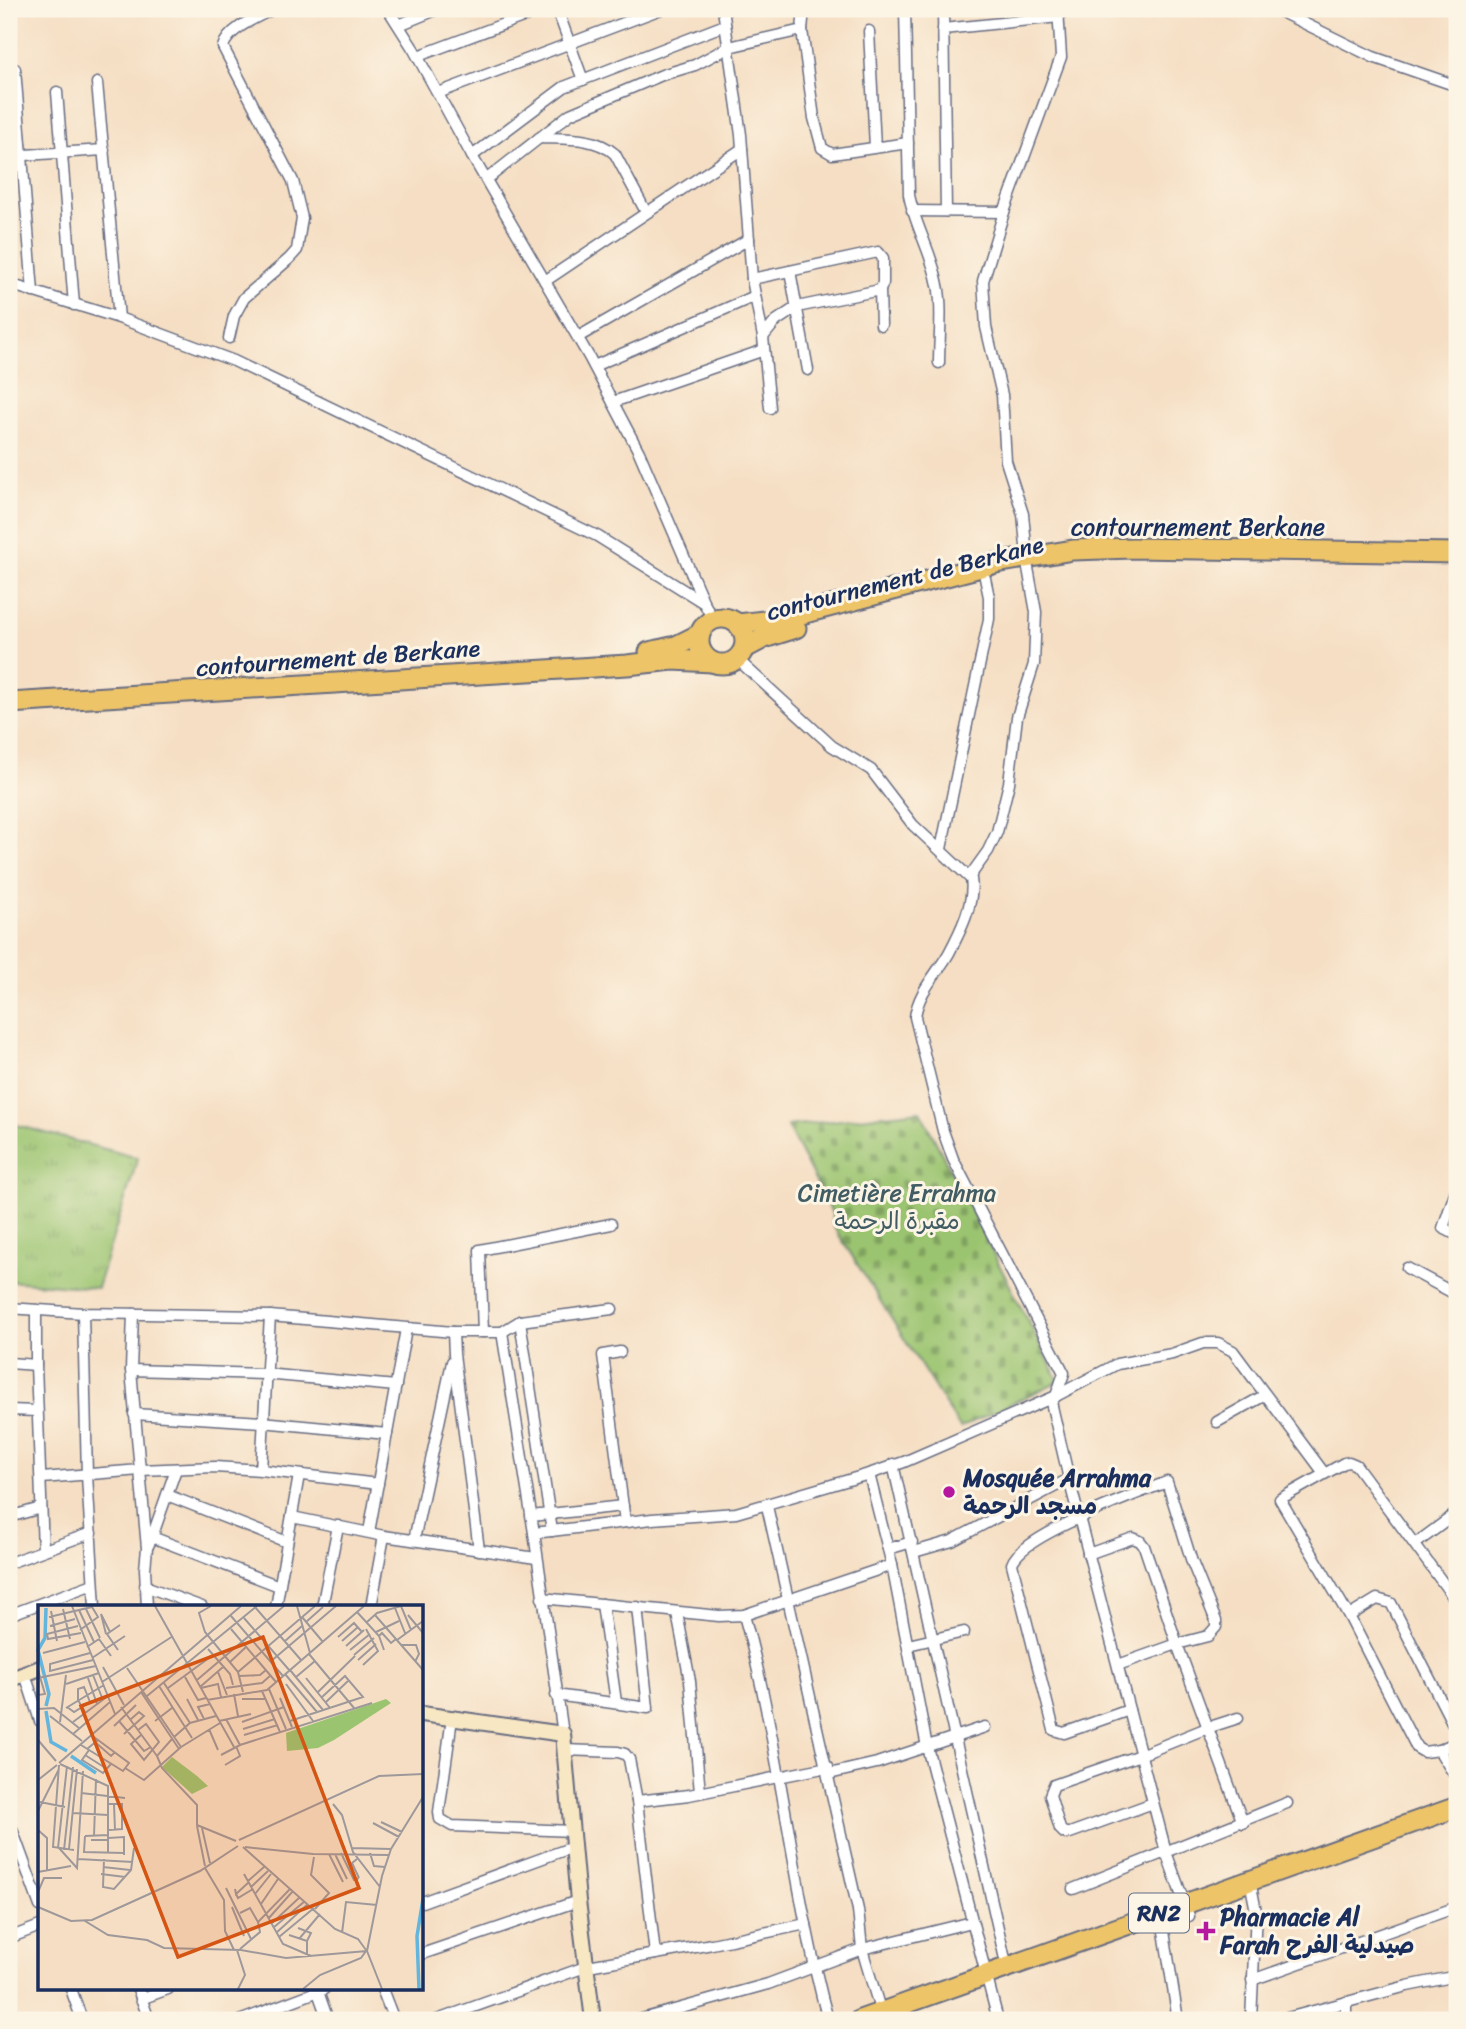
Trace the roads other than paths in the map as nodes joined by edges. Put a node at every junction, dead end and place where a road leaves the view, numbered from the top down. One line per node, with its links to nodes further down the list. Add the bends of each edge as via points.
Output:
1 (273, 9): 55 (street, via 228,37 223,47 293,181 302,218 300,235 289,260 240,304)
2 (388, 9): 13 (street)
3 (438, 9): 13 (street)
4 (544, 9): 20 (street)
5 (557, 9): 18 (street)
6 (661, 9): 18 (street)
7 (723, 9): 14 (street)
8 (804, 9): 16 (street)
9 (905, 9): 28 (street)
10 (943, 9): 15 (street)
11 (1275, 9): 24 (street, via 1373,57)
12 (1059, 13): 15 (street); 40 (street, via 1061,57)
13 (399, 24): 20 (street)
14 (725, 26): 19 (street); 22 (street)
15 (943, 29): 38 (street)
16 (802, 30): 19 (street); 29 (street, via 822,148 832,154)
17 (869, 32): 29 (street)
18 (570, 42): 22 (street); 26 (street)
19 (729, 47): 27 (street, via 570,114); 30 (street)
20 (418, 56): 26 (street)
21 (9, 69): 33 (street, via 15,69)
22 (583, 80): 35 (street, via 553,93)
23 (97, 83): 31 (street)
24 (1457, 86)
25 (57, 92): 32 (street)
26 (438, 93): 35 (street)
27 (539, 138): 36 (street); 39 (street, via 590,141 609,149)
28 (908, 143): 29 (street); 37 (street)
29 (874, 148)
30 (742, 149): 39 (street); 41 (street)
31 (104, 150): 32 (street); 51 (street)
32 (63, 152): 33 (street); 49 (street)
33 (22, 155): 34 (street); 47 (street)
34 (9, 156)
35 (472, 156): 36 (street)
36 (487, 179): 44 (street)
37 (912, 211): 38 (street); 57 (street, via 939,287)
38 (946, 211): 40 (street)
39 (646, 212): 44 (street)
40 (1004, 212): 63 (street, via 987,262 983,298 1002,395 1006,461 1023,514)
41 (749, 239): 43 (street); 53 (street)
42 (790, 271): 43 (street); 46 (street, via 878,252 883,257); 50 (street)
43 (752, 279): 48 (street)
44 (545, 281): 53 (street)
45 (9, 284): 47 (street)
46 (880, 290): 50 (street); 52 (street)
47 (33, 292): 49 (street)
48 (755, 296): 54 (street); 58 (street)
49 (74, 305): 51 (street)
50 (797, 307): 54 (street, via 780,317); 59 (street)
51 (119, 318): 66 (street, via 234,361 540,507 633,557)
52 (881, 325)
53 (578, 337): 58 (street)
54 (763, 337): 56 (street)
55 (229, 338)
56 (764, 351): 60 (street); 61 (street)
57 (939, 363)
58 (594, 366): 60 (street)
59 (807, 370)
60 (613, 402): 66 (street, via 639,452)
61 (770, 408)
62 (1457, 553): 63 (highway, contournement Berkane, via 1113,548)
63 (1028, 562): 64 (highway, contournement de Berkane); 65 (highway, contournement de Berkane); 67 (highway, contournement Berkane, via 782,619); 73 (street, via 1036,612 1034,664 1017,717 997,832)
64 (1457, 565)
65 (985, 578): 68 (highway, contournement de Berkane, via 775,634); 72 (street, via 989,619)
66 (706, 619): 67 (highway, via 726,618); 69 (highway, via 700,647); 70 (highway, via 676,646 636,653)
67 (738, 624): 68 (highway, via 745,635)
68 (741, 654): 69 (highway, via 725,664); 72 (street, via 832,746 871,770 913,825)
69 (712, 662): 71 (highway, contournement de Berkane, via 673,660)
70 (9, 692)
71 (9, 703)
72 (941, 849): 73 (street)
73 (970, 876): 98 (street, via 968,909 915,1017 953,1159 1064,1373)
74 (1457, 1187): 76 (street, via 1443,1228)
75 (611, 1224): 88 (street, via 481,1250)
76 (1457, 1235)
77 (1408, 1268): 78 (street)
78 (1457, 1295)
79 (9, 1308): 80 (street)
80 (36, 1310): 82 (street); 93 (street)
81 (612, 1310): 85 (street)
82 (83, 1313): 83 (street); 111 (street)
83 (133, 1314): 84 (street); 94 (street)
84 (270, 1317): 86 (street); 95 (street)
85 (520, 1321): 89 (street); 120 (street)
86 (406, 1329): 87 (street); 96 (street)
87 (453, 1332): 88 (street); 91 (street)
88 (483, 1332): 89 (street)
89 (502, 1332): 122 (street)
90 (620, 1352): 117 (street, via 603,1355)
91 (454, 1354): 135 (street); 142 (street)
92 (9, 1363): 93 (street)
93 (36, 1365): 100 (street)
94 (131, 1370): 95 (street); 101 (street)
95 (265, 1374): 96 (street); 102 (street)
96 (396, 1386): 104 (street)
97 (1265, 1395): 98 (street, via 1233,1351 1218,1343 1203,1343 1117,1364); 103 (street); 109 (street)
98 (1056, 1396): 105 (street); 114 (street, via 1051,1402 1052,1415)
99 (9, 1410): 100 (street)
100 (37, 1411): 113 (street)
101 (134, 1414): 102 (street); 107 (street)
102 (262, 1422): 104 (street); 108 (street)
103 (1217, 1422)
104 (387, 1434): 115 (street)
105 (893, 1464): 110 (street); 138 (street)
106 (176, 1469): 107 (street); 108 (street); 116 (street)
107 (140, 1470): 111 (street); 139 (street)
108 (261, 1470): 112 (street)
109 (1324, 1473): 137 (street, via 1344,1463 1356,1465); 164 (street, via 1280,1500)
110 (869, 1474): 118 (street); 140 (street)
111 (87, 1475): 113 (street); 131 (street)
112 (299, 1475): 115 (street); 124 (street)
113 (42, 1478): 119 (street)
114 (1069, 1479): 125 (street); 138 (street, via 952,1541)
115 (378, 1483): 130 (street)
116 (167, 1496): 134 (street); 136 (street)
117 (623, 1506): 120 (street); 126 (street)
118 (767, 1506): 126 (street, via 737,1513); 151 (street)
119 (41, 1508): 123 (street); 141 (street)
120 (549, 1512): 122 (street); 129 (street)
121 (1454, 1515): 128 (street); 137 (street)
122 (531, 1516): 132 (street)
123 (9, 1517)
124 (292, 1517): 127 (street); 136 (street)
125 (1078, 1518): 143 (street); 167 (street, via 1167,1482 1216,1621 1208,1636); 175 (street, via 1017,1553 1012,1564 1054,1730 1064,1733)
126 (625, 1522): 129 (street)
127 (338, 1526): 130 (street); 158 (street)
128 (1457, 1527)
129 (551, 1531): 132 (street)
130 (369, 1532): 133 (street)
131 (91, 1533): 141 (street); 147 (street)
132 (534, 1533): 144 (street)
133 (384, 1536): 135 (street); 159 (street)
134 (152, 1537): 139 (street); 149 (street)
135 (414, 1540): 142 (street)
136 (287, 1542): 149 (street)
137 (1415, 1544): 152 (street)
138 (913, 1547): 140 (street); 166 (street)
139 (147, 1548): 148 (street)
140 (888, 1549): 146 (street)
141 (44, 1550): 145 (street)
142 (479, 1550): 144 (street)
143 (1088, 1554): 167 (street, via 1133,1538 1140,1541); 169 (street)
144 (536, 1558): 150 (street)
145 (9, 1563)
146 (892, 1565): 151 (street); 168 (street)
147 (93, 1584): 154 (street); 162 (street)
148 (145, 1586): 155 (street); 156 (street)
149 (279, 1586): 157 (street)
150 (542, 1598): 153 (street); 173 (street)
151 (790, 1601): 163 (street); 190 (street)
152 (1457, 1602)
153 (602, 1604): 160 (street); 174 (street)
154 (95, 1605)
155 (147, 1605)
156 (197, 1605)
157 (276, 1605)
158 (322, 1605)
159 (371, 1605)
160 (637, 1607): 161 (street); 174 (street, via 648,1708)
161 (677, 1612): 163 (street); 193 (street, via 690,1681)
162 (9, 1615)
163 (744, 1615): 191 (street)
164 (1349, 1616): 182 (street, via 1377,1599 1391,1603); 188 (street, via 1417,1748)
165 (964, 1632): 166 (street)
166 (934, 1639): 168 (street); 184 (street)
167 (1177, 1644): 169 (street); 181 (street)
168 (908, 1645): 186 (street)
169 (1118, 1665): 175 (street)
170 (38, 1669): 171 (street)
171 (25, 1674): 172 (street); 177 (street)
172 (9, 1680)
173 (556, 1695): 174 (street); 183 (street)
174 (616, 1702)
175 (1129, 1710): 189 (street)
176 (424, 1714): 178 (street)
177 (38, 1715)
178 (452, 1718): 183 (street); 201 (street, via 440,1819 452,1826)
179 (1238, 1718): 181 (street)
180 (985, 1727): 184 (street)
181 (1207, 1728): 189 (street); 199 (street)
182 (1457, 1732)
183 (563, 1734): 187 (street)
184 (956, 1737): 186 (street); 221 (street)
185 (1457, 1742): 188 (street)
186 (927, 1747): 190 (street, via 877,1763); 211 (street)
187 (564, 1750): 194 (street, via 625,1754); 201 (street)
188 (1439, 1750): 192 (street)
189 (1140, 1755): 195 (street); 195 (street, via 1055,1784 1049,1795 1064,1833)
190 (828, 1771): 191 (street); 216 (street)
191 (781, 1778): 193 (street); 212 (street)
192 (1457, 1779)
193 (700, 1792): 194 (street)
194 (637, 1801): 218 (street)
195 (1153, 1803): 203 (street)
196 (1287, 1803): 199 (street)
197 (1457, 1807): 204 (highway, RN2)
198 (1457, 1820): 204 (highway, RN2)
199 (1243, 1823): 203 (street)
200 (10, 1829): 206 (street)
201 (572, 1831): 202 (street)
202 (573, 1847): 207 (street); 208 (street)
203 (1166, 1852): 205 (street); 210 (street)
204 (1252, 1887): 210 (highway, RN2); 222 (street, via 1256,1910)
205 (1073, 1889)
206 (38, 1901)
207 (424, 1901)
208 (578, 1901): 217 (street); 219 (street)
209 (1457, 1907): 222 (street)
210 (1186, 1910): 213 (highway, RN2); 221 (highway, RN2)
211 (972, 1922): 216 (street); 224 (street)
212 (806, 1924): 218 (street); 220 (street)
213 (1163, 1925): 224 (highway, RN2); 245 (street)
214 (38, 1927): 215 (street)
215 (9, 1938)
216 (862, 1949): 220 (street); 232 (street)
217 (424, 1953)
218 (655, 1954): 219 (street)
219 (588, 1966): 239 (street); 240 (street)
220 (814, 1968): 241 (street); 242 (street)
221 (1007, 1968): 224 (highway, RN2)
222 (1252, 1980): 246 (street)
223 (1456, 1980): 230 (street)
224 (987, 1981): 232 (highway, RN2); 244 (street)
225 (71, 1990): 234 (street)
226 (162, 1990): 229 (street)
227 (319, 1990): 231 (street); 237 (street)
228 (382, 1990): 238 (street)
229 (140, 1994): 235 (street)
230 (1346, 2002): 233 (street); 248 (street)
231 (269, 2016): 236 (street)
232 (888, 2018): 243 (highway, RN2)
233 (1297, 2018): 247 (street)
234 (82, 2020)
235 (149, 2020)
236 (242, 2020)
237 (328, 2020)
238 (394, 2020)
239 (437, 2020)
240 (593, 2020)
241 (638, 2020)
242 (828, 2020)
243 (860, 2020)
244 (998, 2020)
245 (1178, 2020)
246 (1251, 2020)
247 (1280, 2020)
248 (1346, 2020)

